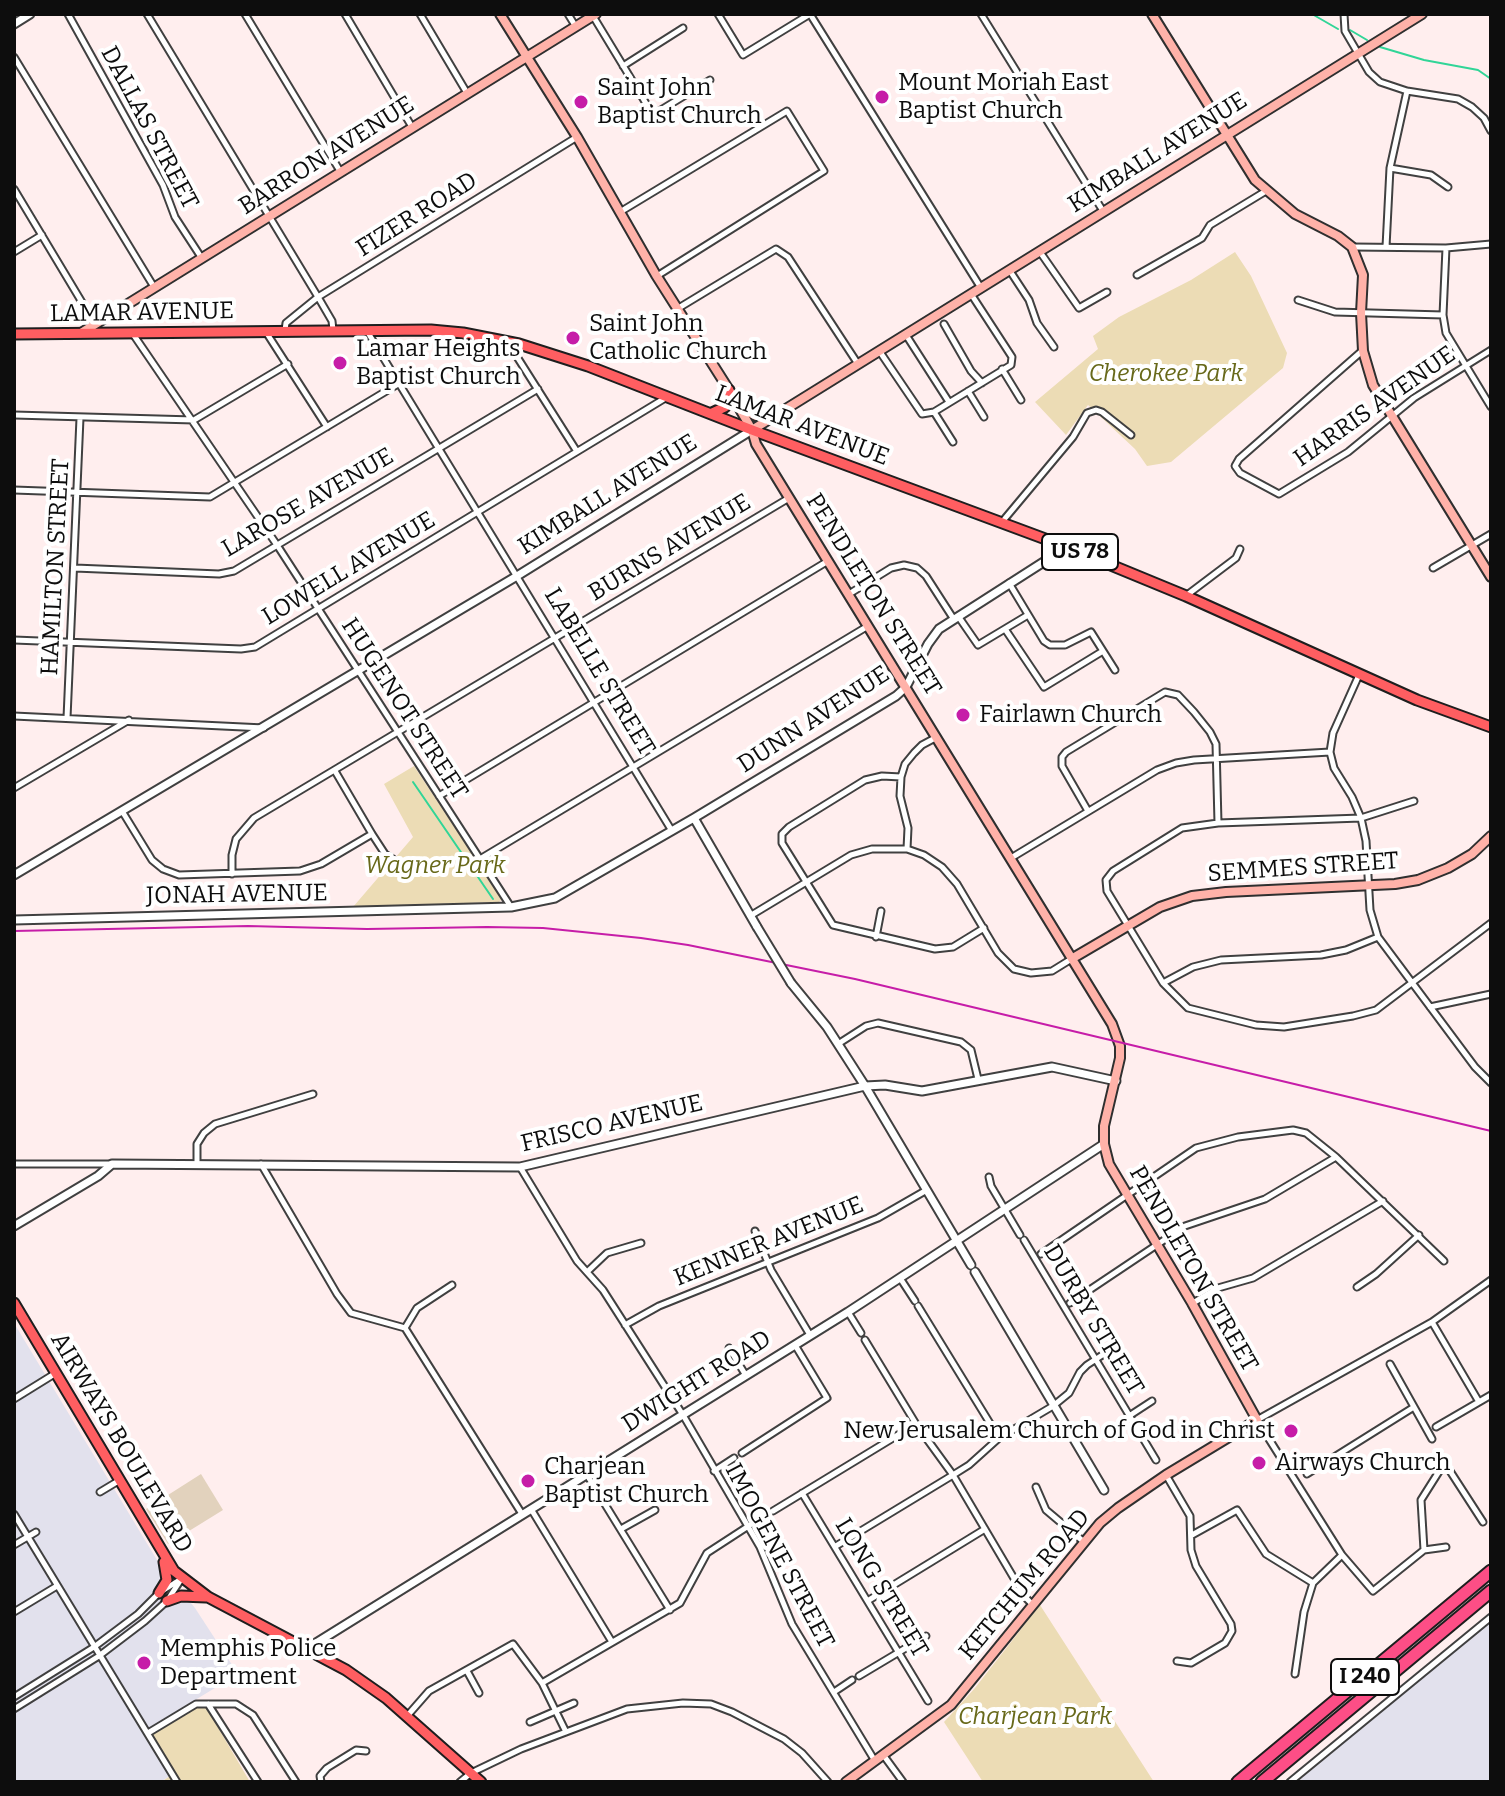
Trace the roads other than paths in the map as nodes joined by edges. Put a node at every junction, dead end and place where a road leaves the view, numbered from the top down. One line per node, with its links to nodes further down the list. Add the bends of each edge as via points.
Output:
1 (30, 14): 16 (street)
2 (68, 14): 45 (street, DALLAS STREET)
3 (147, 14): 37 (street)
4 (245, 14): 31 (street)
5 (345, 14): 26 (street)
6 (420, 14): 25 (street)
7 (500, 14): 21 (main road, PENDLETON STREET)
8 (568, 14): 17 (street)
9 (718, 14): 10 (street, via 743,55)
10 (810, 14): 50 (street)
11 (981, 14): 35 (street)
12 (1152, 14): 28 (main road)
13 (1344, 14): 19 (street, via 1345,31)
14 (1422, 14): 19 (main road, KIMBALL AVENUE)
15 (594, 15): 17 (main road, BARRON AVENUE); 22 (street)
16 (14, 24)
17 (576, 27): 21 (main road, BARRON AVENUE)
18 (683, 28): 22 (street)
19 (1358, 53): 24 (street, via 1380,82); 28 (main road, KIMBALL AVENUE)
20 (14, 57): 49 (street)
21 (527, 57): 25 (main road, BARRON AVENUE); 29 (main road, PENDLETON STREET)
22 (623, 66): 23 (street, via 656,113)
23 (710, 80)
24 (1407, 91): 27 (street, via 1458,99 1484,118); 30 (street)
25 (467, 93): 26 (main road, BARRON AVENUE)
26 (412, 127): 31 (main road, BARRON AVENUE)
27 (1491, 131)
28 (1225, 134): 34 (main road); 35 (main road, KIMBALL AVENUE)
29 (577, 137): 36 (main road, PENDLETON STREET); 53 (street, FIZER ROAD)
30 (1390, 168): 32 (street, via 1431,175); 41 (street)
31 (340, 171): 37 (main road, BARRON AVENUE)
32 (1448, 187)
33 (14, 189): 38 (street)
34 (1266, 191): 40 (main road); 47 (street, via 1210,225 1202,238)
35 (1103, 211): 43 (main road, KIMBALL AVENUE)
36 (619, 213): 48 (main road, PENDLETON STREET); 48 (street, via 787,111 824,171)
37 (268, 215): 45 (main road, BARRON AVENUE); 53 (street)
38 (42, 235): 44 (street); 58 (street)
39 (1491, 244): 42 (street)
40 (1352, 247): 41 (street); 56 (main road, via 1363,275)
41 (1386, 247): 42 (street)
42 (1446, 248): 57 (street)
43 (1040, 251): 46 (main road, KIMBALL AVENUE); 51 (street, via 1079,308)
44 (14, 252)
45 (201, 257): 49 (main road, BARRON AVENUE)
46 (1009, 270): 50 (main road, KIMBALL AVENUE); 69 (street)
47 (1137, 275)
48 (657, 276): 55 (main road, PENDLETON STREET)
49 (154, 287): 58 (main road, BARRON AVENUE)
50 (981, 288): 52 (main road, KIMBALL AVENUE)
51 (1107, 292)
52 (971, 294): 67 (main road, KIMBALL AVENUE); 76 (street, via 1012,357 1011,365)
53 (318, 297): 62 (street, FIZER ROAD, via 286,323); 63 (street)
54 (1298, 300): 56 (street, via 1322,310)
55 (677, 309): 74 (street, via 776,249 788,257); 80 (main road, PENDLETON STREET)
56 (1361, 313): 57 (street); 72 (main road)
57 (1443, 315): 75 (street, via 1449,339)
58 (95, 324): 64 (main road, BARRON AVENUE)
59 (944, 324): 77 (street)
60 (367, 330): 63 (main road, LAMAR AVENUE / US 78); 68 (main road, LAMAR AVENUE / US 78, via 440,331); 78 (street, LABELLE STREET)
61 (266, 331): 62 (main road, LAMAR AVENUE / US 78); 65 (main road, LAMAR AVENUE / US 78); 73 (street)
62 (285, 331): 63 (main road, LAMAR AVENUE / US 78)
63 (333, 331)
64 (80, 333): 65 (main road, LAMAR AVENUE / US 78); 66 (main road, LAMAR AVENUE / US 78)
65 (133, 333): 94 (street, HUGENOT STREET)
66 (14, 334)
67 (906, 334): 71 (main road, KIMBALL AVENUE); 84 (street)
68 (506, 340): 79 (street); 82 (main road, LAMAR AVENUE / US 78)
69 (1054, 347)
70 (1491, 350): 75 (street, HARRIS AVENUE)
71 (879, 351): 74 (main road, KIMBALL AVENUE); 88 (street, via 922,414)
72 (1363, 351): 90 (main road, via 1373,385); 90 (street, HARRIS AVENUE, via 1235,466 1279,494 1348,452)
73 (288, 364): 94 (street); 95 (street)
74 (858, 364): 87 (main road, KIMBALL AVENUE)
75 (1465, 365): 86 (street); 90 (street, HARRIS AVENUE)
76 (1002, 369): 77 (street); 83 (street)
77 (982, 383): 81 (street)
78 (398, 384): 95 (street); 99 (street, LABELLE STREET)
79 (538, 389): 99 (street, LAROSE AVENUE); 100 (street)
80 (729, 390): 85 (main road, PENDLETON STREET); 89 (main road, via 725,407)
81 (968, 391): 84 (street); 92 (street)
82 (668, 396): 89 (main road, LAMAR AVENUE / US 78); 100 (street, LOWELL AVENUE)
83 (1021, 400)
84 (949, 402): 88 (street)
85 (736, 403): 87 (main road, via 751,415); 96 (main road, PENDLETON STREET)
86 (1491, 407)
87 (782, 411): 96 (main road, KIMBALL AVENUE)
88 (934, 412): 98 (street)
89 (712, 413): 96 (main road, LAMAR AVENUE / US 78)
90 (1392, 414): 109 (main road)
91 (14, 415): 93 (street)
92 (984, 417)
93 (80, 418): 94 (street); 103 (street, HAMILTON STREET)
94 (194, 420): 101 (street, HUGENOT STREET)
95 (327, 427): 101 (street)
96 (752, 430): 104 (main road, PENDLETON STREET); 106 (main road, LAMAR AVENUE / US 78); 115 (street, KIMBALL AVENUE)
97 (1131, 435): 106 (street, via 1102,412 1087,413)
98 (953, 442)
99 (439, 447): 105 (street, LABELLE STREET); 108 (street, LAROSE AVENUE)
100 (576, 450): 105 (street, LOWELL AVENUE)
101 (236, 483): 103 (street, via 210,497); 108 (street, HUGENOT STREET)
102 (14, 490): 103 (street)
103 (78, 493): 113 (street, HAMILTON STREET)
104 (789, 498): 112 (main road, PENDLETON STREET); 125 (street, BURNS AVENUE)
105 (478, 511): 115 (street, LABELLE STREET); 120 (street, LOWELL AVENUE)
106 (1001, 522): 110 (main road, LAMAR AVENUE / US 78)
107 (1491, 534): 109 (street)
108 (277, 545): 113 (street, LAROSE AVENUE, via 234,571 219,574); 120 (street, HUGENOT STREET)
109 (1472, 546): 114 (street); 116 (main road)
110 (1067, 547): 117 (street, DUNN AVENUE); 119 (main road, LAMAR AVENUE / US 78)
111 (1240, 549): 119 (street, via 1236,558)
112 (828, 561): 118 (main road, PENDLETON STREET); 133 (street)
113 (75, 568): 127 (street, HAMILTON STREET)
114 (1433, 568)
115 (517, 576): 125 (street, LABELLE STREET); 130 (street, KIMBALL AVENUE)
116 (1491, 577)
117 (1009, 583): 121 (street); 122 (street, DUNN AVENUE)
118 (849, 594): 122 (street, via 904,565 926,576); 123 (main road, PENDLETON STREET)
119 (1186, 596): 131 (main road, LAMAR AVENUE / US 78)
120 (318, 608): 127 (street, LOWELL AVENUE, via 255,647); 130 (street, HUGENOT STREET)
121 (1028, 615): 124 (street); 128 (street, via 1050,645 1070,644 1091,632)
122 (955, 617): 124 (street, via 978,645); 132 (street, DUNN AVENUE, via 928,644)
123 (868, 626): 132 (main road, PENDLETON STREET); 143 (street)
124 (1005, 629): 128 (street, via 1044,687)
125 (555, 639): 133 (street, LABELLE STREET); 139 (street, BURNS AVENUE)
126 (14, 640): 127 (street, LOWELL AVENUE)
127 (69, 644): 135 (street, HAMILTON STREET)
128 (1103, 651): 129 (street)
129 (1115, 670)
130 (359, 671): 138 (street, KIMBALL AVENUE); 139 (street, HUGENOT STREET)
131 (1359, 675): 137 (main road, LAMAR AVENUE / US 78); 141 (street)
132 (906, 687): 140 (main road, PENDLETON STREET); 151 (street, DUNN AVENUE)
133 (594, 703): 143 (street, LABELLE STREET); 147 (street)
134 (14, 716): 135 (street)
135 (67, 718): 136 (street)
136 (130, 719): 138 (street); 146 (street)
137 (1491, 727)
138 (264, 728): 149 (street, KIMBALL AVENUE)
139 (398, 733): 144 (street, BURNS AVENUE); 147 (street, HUGENOT STREET)
140 (937, 737): 145 (street, via 914,753); 158 (main road, PENDLETON STREET)
141 (1330, 752): 142 (street); 152 (street)
142 (1215, 758): 150 (street, via 1157,770); 150 (street, via 1210,732 1178,695 1165,692 1062,757); 153 (street)
143 (633, 766): 154 (street, LABELLE STREET); 160 (street)
144 (335, 771): 155 (street); 161 (street, BURNS AVENUE, via 244,828 233,847)
145 (901, 777): 157 (street); 163 (street, via 865,780 782,834)
146 (14, 788)
147 (439, 796): 160 (street, HUGENOT STREET)
148 (1414, 801): 152 (street)
149 (121, 811): 161 (street, via 147,854 163,869 185,876); 162 (street, KIMBALL AVENUE)
150 (1088, 811): 158 (street)
151 (694, 818): 154 (street, DUNN AVENUE); 168 (street)
152 (1361, 818): 153 (street); 164 (street)
153 (1218, 823): 171 (street, via 1174,832 1113,871 1106,880 1107,891)
154 (672, 831): 165 (street, DUNN AVENUE)
155 (372, 834): 159 (street); 161 (street, via 307,869)
156 (1491, 836): 164 (main road, SEMMES STREET, via 1472,854 1428,876)
157 (907, 849): 163 (street, via 851,855); 172 (street, via 942,867)
158 (1011, 858): 175 (main road, PENDLETON STREET)
159 (393, 859)
160 (480, 859): 166 (street, HUGENOT STREET)
161 (232, 874)
162 (14, 875)
163 (806, 883): 168 (street); 173 (street, via 833,925)
164 (1369, 885): 171 (main road, SEMMES STREET, via 1192,896); 174 (street)
165 (555, 898): 166 (street, JONAH AVENUE)
166 (511, 907): 169 (street, JONAH AVENUE)
167 (881, 911): 173 (street)
168 (750, 916): 180 (street, bridge, via 791,983)
169 (14, 920)
170 (1491, 923): 177 (street)
171 (1127, 925): 175 (main road, SEMMES STREET); 176 (street)
172 (984, 928): 173 (street, via 953,947 935,949); 175 (street, via 1014,969 1052,971)
173 (876, 937)
174 (1378, 937): 176 (street, via 1321,955 1221,960); 177 (street)
175 (1073, 958): 182 (main road, PENDLETON STREET, via 1117,1037)
176 (1163, 983): 177 (street, via 1195,1011 1284,1027 1376,1010)
177 (1413, 984): 179 (street)
178 (1491, 994): 179 (street)
179 (1430, 1007): 183 (street)
180 (838, 1044): 181 (street, via 878,1023 961,1042 971,1050); 184 (street)
181 (978, 1079): 182 (street, FRISCO AVENUE, via 1052,1067); 184 (street, FRISCO AVENUE, via 922,1091)
182 (1116, 1081): 186 (main road, PENDLETON STREET)
183 (1491, 1083)
184 (865, 1086): 192 (street, FRISCO AVENUE); 194 (street)
185 (313, 1094): 190 (street, via 215,1124 197,1144)
186 (1104, 1144): 195 (main road, PENDLETON STREET); 197 (street, DWIGHT ROAD)
187 (1336, 1157): 195 (street, via 1300,1131 1211,1143); 196 (street); 203 (street, via 1265,1199 1207,1217)
188 (14, 1164): 189 (street, FRISCO AVENUE)
189 (112, 1164): 190 (street, FRISCO AVENUE); 198 (street)
190 (197, 1164): 191 (street, FRISCO AVENUE)
191 (260, 1164): 192 (street, FRISCO AVENUE); 218 (street, via 351,1313)
192 (520, 1167): 207 (street, IMOGENE STREET)
193 (989, 1177): 197 (street, DURBY STREET)
194 (925, 1191): 201 (street); 206 (street, KENNER AVENUE, via 878,1218)
195 (1126, 1195): 203 (main road, PENDLETON STREET); 204 (street)
196 (1383, 1201): 200 (street); 214 (street, via 1253,1278 1218,1288)
197 (1005, 1210): 201 (street, DWIGHT ROAD); 225 (street, DURBY STREET)
198 (14, 1226)
199 (755, 1231): 206 (street)
200 (1419, 1235): 205 (street); 211 (street)
201 (957, 1242): 208 (street, DWIGHT ROAD); 233 (street)
202 (641, 1243): 207 (street, via 607,1253)
203 (1155, 1244): 213 (street); 214 (main road, PENDLETON STREET)
204 (1041, 1254)
205 (1444, 1261)
206 (767, 1262): 217 (street, KENNER AVENUE); 220 (street)
207 (587, 1272): 217 (street, IMOGENE STREET)
208 (900, 1278): 215 (street, DWIGHT ROAD); 240 (street)
209 (1491, 1280): 216 (street, KETCHUM ROAD)
210 (452, 1285): 218 (street, via 417,1308)
211 (1357, 1287)
212 (14, 1303): 227 (main road, AIRWAYS BOULEVARD)
213 (1070, 1303)
214 (1192, 1303): 237 (main road, PENDLETON STREET)
215 (848, 1312): 219 (street); 220 (street, DWIGHT ROAD)
216 (1432, 1322): 232 (street); 237 (street, KETCHUM ROAD)
217 (625, 1325): 235 (street, IMOGENE STREET)
218 (405, 1328): 260 (street)
219 (861, 1333)
220 (810, 1335): 222 (street, DWIGHT ROAD)
221 (865, 1340): 238 (street)
222 (795, 1345): 228 (street, DWIGHT ROAD); 242 (street, via 827,1398)
223 (729, 1348): 228 (street)
224 (1113, 1348): 225 (street)
225 (1095, 1359): 233 (street); 236 (street, DURBY STREET)
226 (1390, 1364): 234 (street)
227 (56, 1373): 230 (street); 252 (main road, AIRWAYS BOULEVARD)
228 (745, 1374): 235 (street, DWIGHT ROAD)
229 (1491, 1395): 232 (street)
230 (14, 1399)
231 (1152, 1401): 236 (street)
232 (1479, 1402): 239 (street)
233 (1053, 1406): 240 (street); 254 (street)
234 (1414, 1407): 241 (street); 248 (street)
235 (683, 1415): 247 (street, IMOGENE STREET); 249 (street, DWIGHT ROAD)
236 (1129, 1416): 245 (street, DURBY STREET)
237 (1257, 1420): 251 (main road, KETCHUM ROAD); 274 (street)
238 (916, 1424): 250 (street); 256 (street)
239 (1436, 1427)
240 (999, 1438): 250 (street)
241 (1432, 1439)
242 (742, 1453)
243 (1439, 1454): 246 (street)
244 (734, 1458): 247 (street)
245 (1156, 1460)
246 (1445, 1462): 261 (street); 273 (street, via 1421,1500)
247 (714, 1471): 262 (street, IMOGENE STREET)
248 (1307, 1474)
249 (587, 1475): 257 (street, DWIGHT ROAD); 263 (street)
250 (953, 1475): 264 (street); 270 (street)
251 (1166, 1475): 266 (street, via 1184,1503); 268 (main road, KETCHUM ROAD, via 1118,1508)
252 (121, 1480): 255 (street); 271 (main road, AIRWAYS BOULEVARD)
253 (1036, 1487): 268 (street, via 1046,1510)
254 (1104, 1490)
255 (100, 1492)
256 (802, 1493): 262 (street); 270 (street, LONG STREET)
257 (531, 1509): 260 (street, DWIGHT ROAD); 288 (street)
258 (655, 1510): 263 (street)
259 (14, 1514): 267 (street)
260 (522, 1515): 290 (street, DWIGHT ROAD)
261 (1483, 1522)
262 (748, 1526): 284 (street, via 707,1553 680,1603); 299 (street, IMOGENE STREET, via 788,1616)
263 (621, 1529): 284 (street)
264 (985, 1529): 282 (street); 283 (street)
265 (36, 1532): 267 (street)
266 (1192, 1535): 277 (street, via 1237,1510 1266,1554); 293 (street, via 1196,1566 1232,1631 1225,1643 1191,1663)
267 (28, 1537): 269 (street); 278 (street)
268 (1085, 1542): 283 (main road, KETCHUM ROAD)
269 (14, 1545)
270 (836, 1546): 282 (street, LONG STREET)
271 (160, 1547): 276 (main road, AIRWAYS BOULEVARD); 280 (main road, via 167,1570)
272 (1446, 1547): 273 (street)
273 (1424, 1550): 274 (street, via 1373,1591)
274 (1342, 1555): 277 (street)
275 (1491, 1571): 323 (highway, I 240)
276 (182, 1578): 280 (street); 280 (street); 281 (main road, AIRWAYS BOULEVARD)
277 (1313, 1583): 295 (street)
278 (57, 1586): 285 (street); 289 (street)
279 (1491, 1591): 324 (highway, I 240)
280 (163, 1597): 281 (main road); 289 (street); 292 (street)
281 (208, 1597): 290 (main road, AIRWAYS BOULEVARD)
282 (869, 1600): 291 (street, LONG STREET)
283 (1033, 1605): 307 (main road, KETCHUM ROAD)
284 (670, 1610): 288 (street)
285 (14, 1612)
286 (1491, 1617): 325 (street)
287 (926, 1636): 291 (street)
288 (612, 1642): 298 (street)
289 (94, 1647): 292 (street); 301 (street)
290 (308, 1648): 306 (main road, AIRWAYS BOULEVARD)
291 (899, 1652): 296 (street); 307 (street, LONG STREET)
292 (99, 1656): 304 (street); 310 (street)
293 (1177, 1661)
294 (467, 1671): 298 (street, via 513,1644); 300 (street); 306 (street, via 429,1691)
295 (1295, 1674)
296 (859, 1676)
297 (852, 1680): 299 (street)
298 (542, 1683): 305 (street)
299 (834, 1692): 312 (street, IMOGENE STREET)
300 (479, 1693)
301 (14, 1697)
302 (574, 1703): 305 (street)
303 (208, 1704): 310 (street, via 196,1704); 315 (street); 316 (street, via 236,1704 253,1715)
304 (14, 1709)
305 (556, 1711): 308 (street); 309 (street)
306 (407, 1716): 313 (main road, AIRWAYS BOULEVARD)
307 (939, 1716): 312 (main road, KETCHUM ROAD)
308 (530, 1722)
309 (566, 1732): 313 (street); 320 (street, via 627,1709 711,1704 784,1739)
310 (148, 1733): 314 (street)
311 (366, 1751): 317 (street, via 356,1750 327,1768)
312 (880, 1759): 321 (main road, KETCHUM ROAD); 322 (street, IMOGENE STREET)
313 (471, 1773): 318 (street); 319 (main road, AIRWAYS BOULEVARD)
314 (177, 1782)
315 (258, 1782)
316 (296, 1782)
317 (321, 1782)
318 (460, 1782)
319 (481, 1782)
320 (828, 1782)
321 (846, 1782)
322 (903, 1782)
323 (1238, 1782)
324 (1262, 1782)
325 (1290, 1782)

